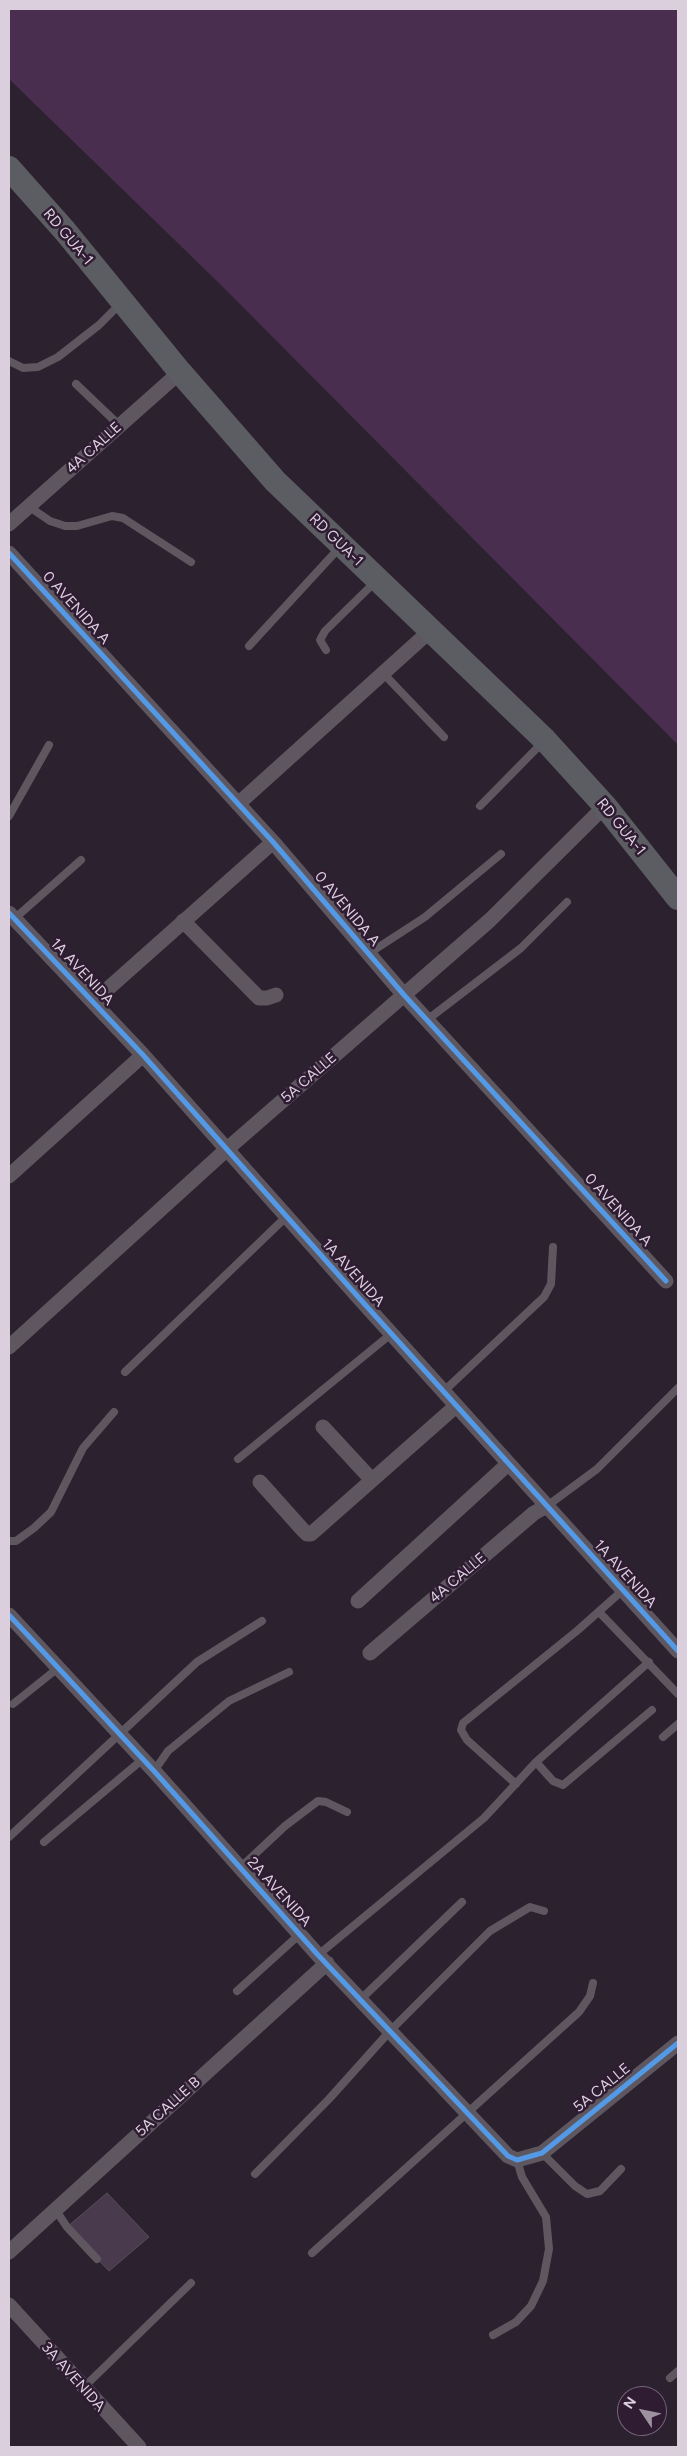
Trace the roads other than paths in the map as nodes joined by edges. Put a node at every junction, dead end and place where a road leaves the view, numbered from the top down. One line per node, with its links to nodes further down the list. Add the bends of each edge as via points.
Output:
1 (9, 168): 2 (main road, RD GUA-1)
2 (122, 302): 3 (lane, via 100,325 58,358 38,368 23,368); 4 (main road, RD GUA-1)
3 (9, 361)
4 (180, 372): 6 (street, 4A CALLE); 9 (main road, RD GUA-1, via 276,481)
5 (76, 384): 6 (lane)
6 (119, 425): 7 (street, 4A CALLE)
7 (28, 506): 8 (street, 4A CALLE); 11 (lane, via 50,521 65,526 112,516 123,518)
8 (9, 524)
9 (341, 545): 12 (main road, RD GUA-1); 14 (lane)
10 (9, 553): 20 (street, 0 AVENIDA A)
11 (191, 562)
12 (377, 580): 13 (main road, RD GUA-1); 15 (lane, via 325,631 320,640)
13 (431, 630): 16 (street); 18 (main road, RD GUA-1)
14 (249, 646)
15 (326, 650)
16 (382, 672): 17 (lane); 20 (street)
17 (444, 737)
18 (545, 740): 21 (lane); 22 (main road, RD GUA-1)
19 (49, 745): 23 (lane)
20 (238, 804): 24 (street, 0 AVENIDA A)
21 (480, 806)
22 (605, 806): 27 (main road, RD GUA-1); 33 (street, 5A CALLE, via 490,920)
23 (9, 816)
24 (273, 842): 30 (street); 31 (street, 0 AVENIDA A)
25 (500, 854): 31 (lane, via 425,917)
26 (81, 860): 29 (lane)
27 (678, 898)
28 (567, 902): 35 (lane, via 521,948)
29 (11, 916): 34 (street, 1A AVENIDA)
30 (183, 921): 32 (street, via 259,998); 34 (street)
31 (368, 954): 33 (street, 0 AVENIDA A)
32 (276, 995)
33 (404, 995): 35 (street, 0 AVENIDA A); 37 (street, 5A CALLE)
34 (92, 1002): 36 (street, 1A AVENIDA)
35 (427, 1020): 41 (street, 0 AVENIDA A)
36 (143, 1055): 37 (street, 1A AVENIDA); 38 (street)
37 (226, 1150): 39 (street, 1A AVENIDA); 43 (street, 5A CALLE)
38 (9, 1176)
39 (286, 1218): 42 (street, 1A AVENIDA); 44 (lane)
40 (553, 1247): 46 (lane, via 551,1284 544,1297)
41 (666, 1281)
42 (391, 1334): 46 (street, 1A AVENIDA); 50 (lane)
43 (9, 1346)
44 (125, 1372)
45 (678, 1388): 54 (lane, via 597,1469)
46 (444, 1391): 47 (street, 1A AVENIDA)
47 (456, 1406): 51 (street, 1A AVENIDA); 52 (street)
48 (114, 1412): 55 (lane, via 83,1448 51,1512 16,1541)
49 (323, 1427): 52 (street)
50 (238, 1459)
51 (508, 1464): 54 (street, 1A AVENIDA); 57 (street)
52 (371, 1479): 53 (street, via 312,1534 307,1534)
53 (260, 1482)
54 (547, 1506): 56 (street, 1A AVENIDA); 62 (street, 4A CALLE)
55 (9, 1541)
56 (623, 1590): 58 (lane); 61 (street, 1A AVENIDA)
57 (358, 1601)
58 (598, 1612): 63 (lane); 75 (lane, via 463,1722 461,1730 467,1740)
59 (9, 1615): 64 (street, 2A AVENIDA)
60 (262, 1621): 70 (lane, via 198,1662)
61 (678, 1652)
62 (370, 1653)
63 (649, 1662): 66 (lane); 73 (lane)
64 (58, 1668): 67 (lane); 70 (street, 2A AVENIDA)
65 (290, 1672): 74 (lane, via 229,1701 168,1751)
66 (678, 1694)
67 (13, 1704)
68 (652, 1710): 73 (lane, via 562,1785 553,1781)
69 (678, 1724): 71 (lane)
70 (120, 1734): 72 (street, 2A AVENIDA); 77 (lane)
71 (663, 1737)
72 (142, 1759): 74 (street, 2A AVENIDA); 78 (lane)
73 (536, 1762): 75 (lane)
74 (154, 1772): 79 (street, 2A AVENIDA)
75 (516, 1784): 83 (lane, via 484,1818)
76 (347, 1812): 79 (lane, via 318,1801 285,1826)
77 (9, 1837)
78 (44, 1842)
79 (240, 1868): 82 (street, 2A AVENIDA)
80 (462, 1902): 86 (lane)
81 (544, 1911): 87 (lane, via 530,1907 490,1931)
82 (300, 1934): 83 (street, 2A AVENIDA); 85 (lane)
83 (322, 1959): 86 (street, 2A AVENIDA); 94 (street, 5A CALLE B)
84 (593, 1983): 89 (lane, via 590,1996 579,2012)
85 (237, 1991)
86 (360, 2000): 87 (street, 2A AVENIDA)
87 (390, 2031): 89 (street, 2A AVENIDA); 93 (lane)
88 (678, 2043): 90 (street, 5A CALLE)
89 (468, 2113): 91 (street, 2A AVENIDA, via 508,2156); 96 (lane)
90 (542, 2153): 91 (street); 92 (lane, via 587,2194 600,2191)
91 (517, 2160): 100 (lane, via 522,2176 546,2217 549,2249 543,2281 531,2306 516,2322)
92 (621, 2169)
93 (255, 2174)
94 (56, 2209): 95 (street, 5A CALLE B); 97 (lane)
95 (9, 2252)
96 (312, 2253)
97 (97, 2259)
98 (191, 2283): 103 (lane)
99 (9, 2305): 103 (street, 3A AVENIDA)
100 (493, 2335)
101 (678, 2371): 102 (lane)
102 (670, 2378)
103 (83, 2388): 104 (street, 3A AVENIDA)
104 (138, 2447)

